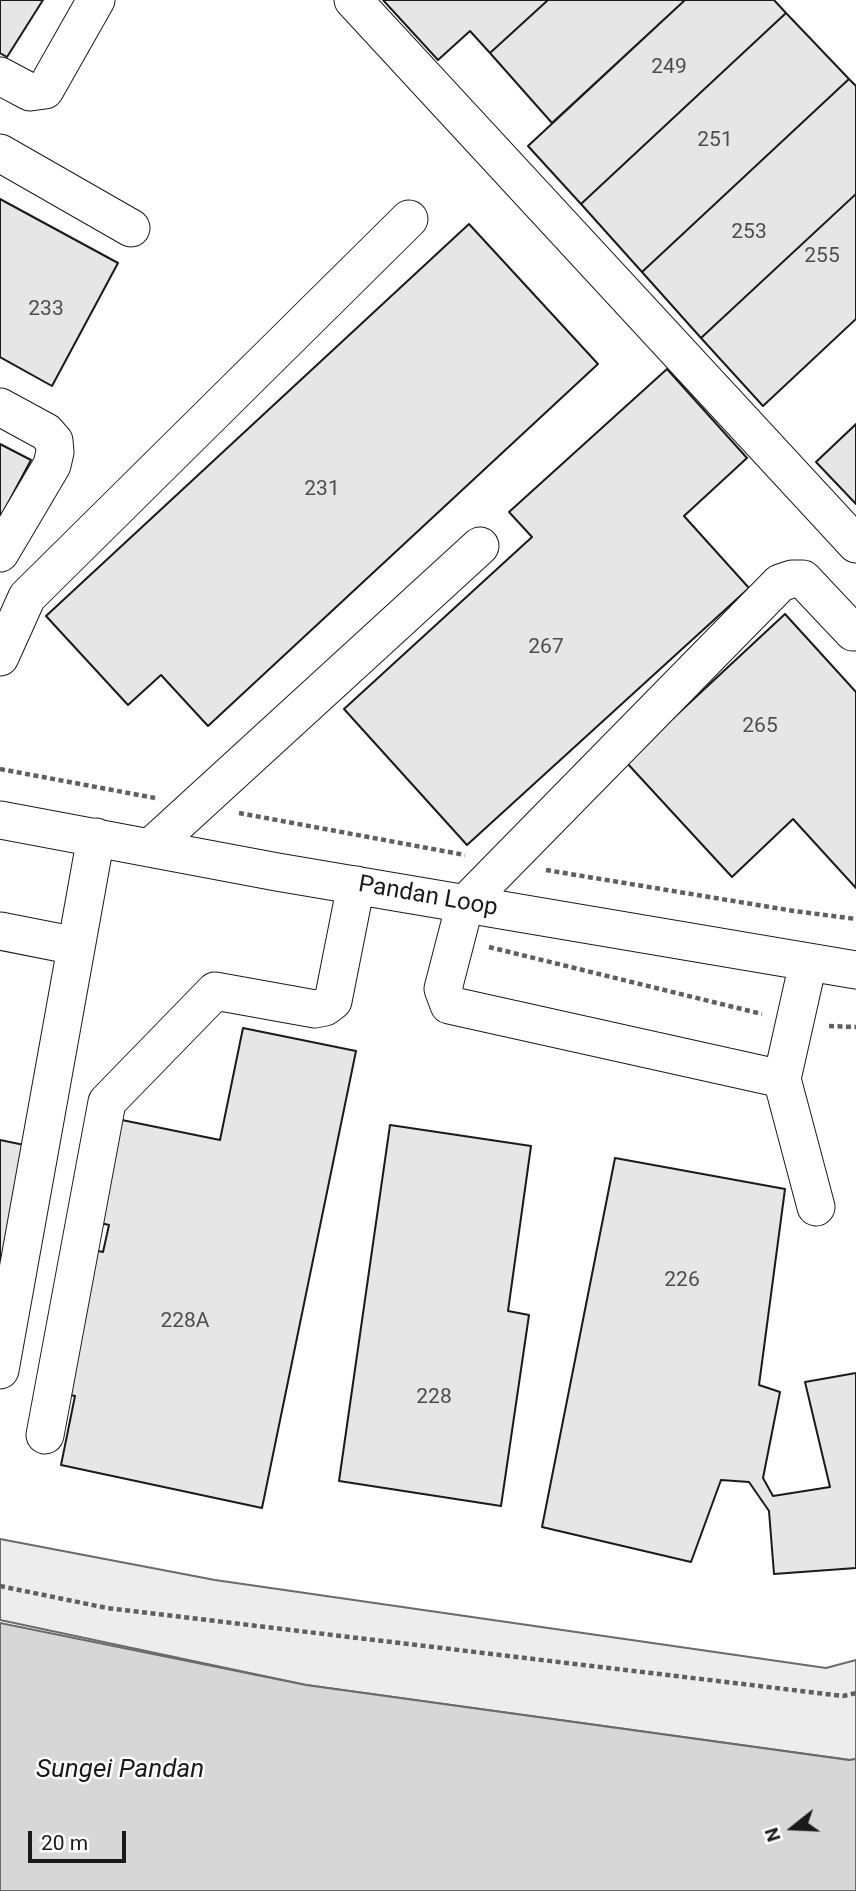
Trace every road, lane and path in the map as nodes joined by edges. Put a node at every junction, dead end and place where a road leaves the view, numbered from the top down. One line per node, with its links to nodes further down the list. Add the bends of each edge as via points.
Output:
1 (96, 0): 3 (street, via 46,90 30,92)
2 (353, 0): 8 (street)
3 (0, 76)
4 (0, 153): 6 (street)
5 (409, 219): 12 (street, via 27,597)
6 (131, 228)
7 (0, 407): 10 (street, via 46,432 54,441 55,452 52,465)
8 (856, 544)
9 (480, 546): 14 (street)
10 (0, 553)
11 (853, 632): 18 (street, via 803,579 780,583)
12 (0, 657)
13 (0, 769): 14 (path)
14 (197, 805): 17 (street); 18 (path)
15 (0, 820): 16 (street, Pandan Loop)
16 (96, 838): 17 (street, Pandan Loop); 23 (street)
17 (150, 848): 19 (street, Pandan Loop)
18 (505, 863): 20 (street); 21 (path)
19 (356, 885): 20 (street, Pandan Loop); 29 (street, via 333,1001 315,1009 215,991 107,1102)
20 (465, 904): 24 (street, Pandan Loop); 26 (street, via 443,989 449,1005)
21 (856, 919)
22 (0, 931): 23 (street)
23 (76, 946): 28 (street)
24 (808, 963): 25 (street, Pandan Loop); 26 (street)
25 (856, 971)
26 (782, 1079): 27 (street)
27 (816, 1207)
28 (0, 1370)
29 (45, 1435)
30 (0, 1586): 31 (path, via 107,1608 844,1696)
31 (856, 1693)

